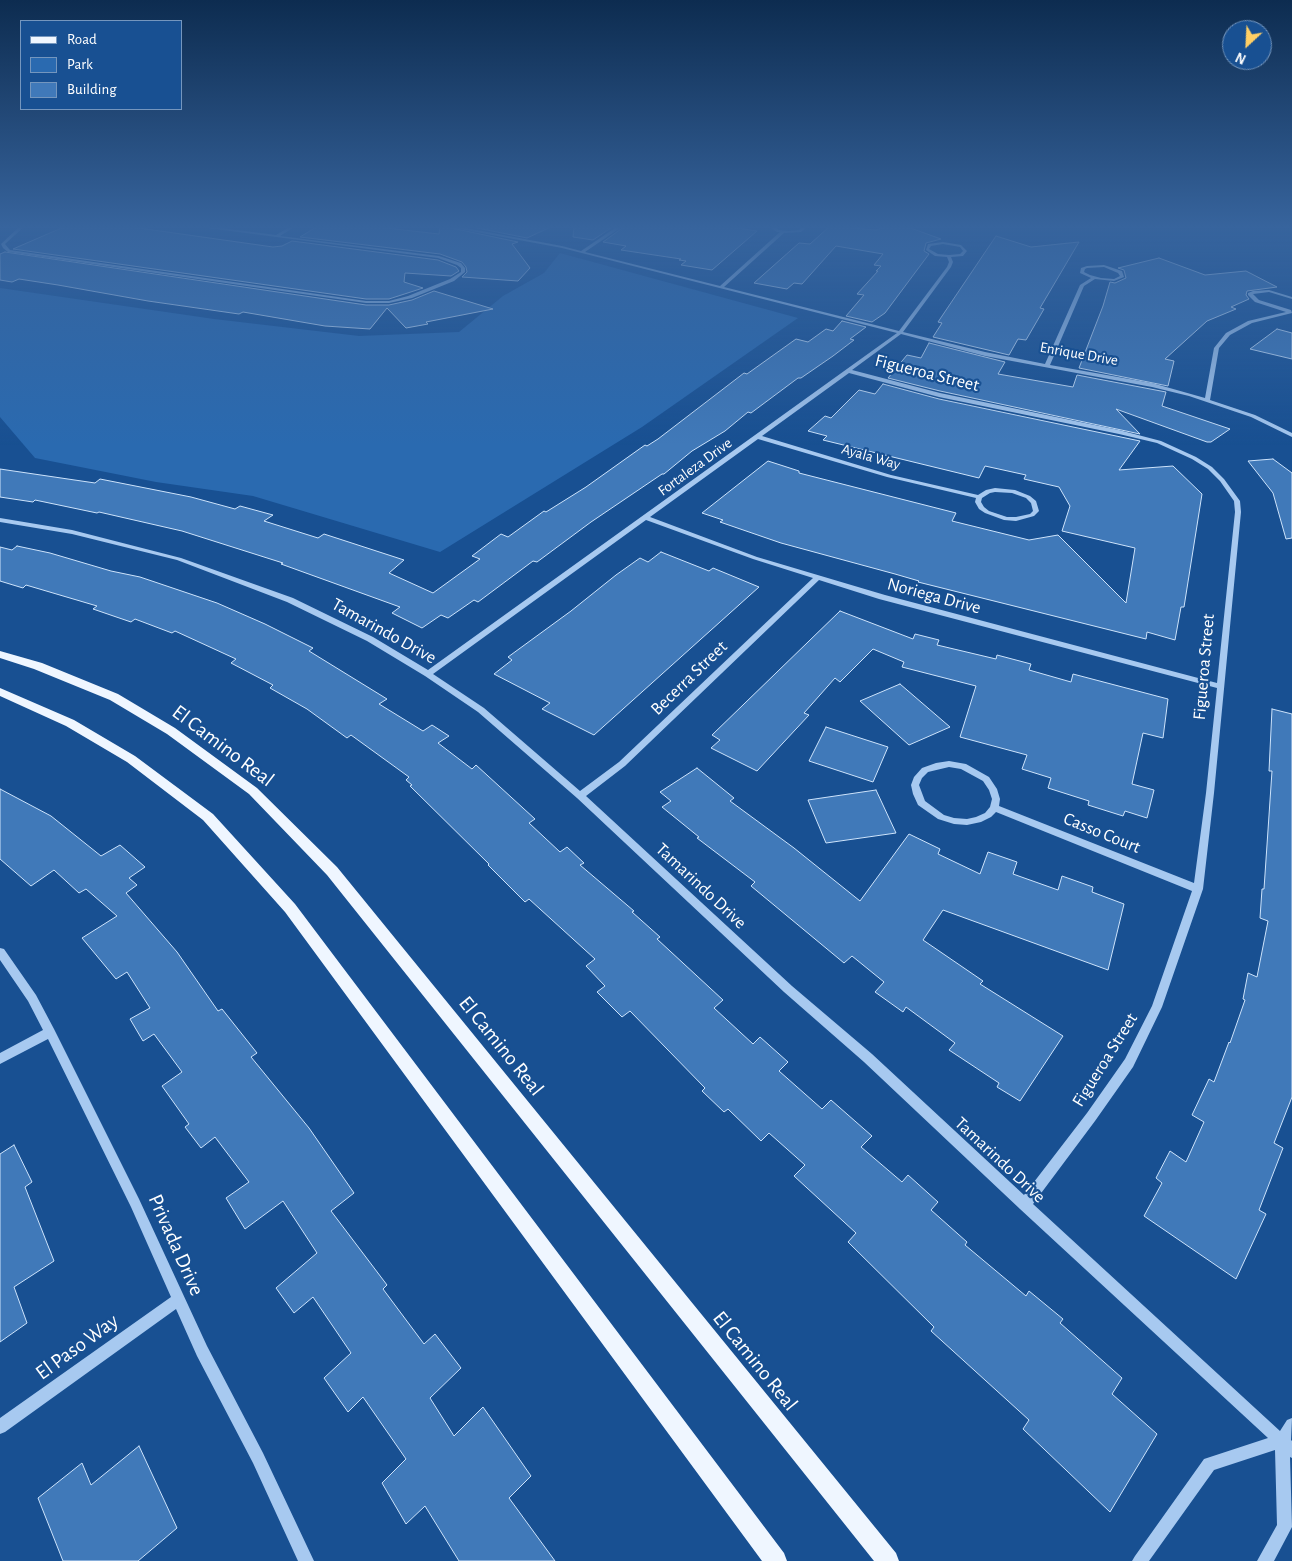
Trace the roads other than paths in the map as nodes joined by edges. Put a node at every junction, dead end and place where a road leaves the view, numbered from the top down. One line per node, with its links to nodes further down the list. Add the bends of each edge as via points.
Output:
1 (344, 299): 2 (street, via 366,302)
2 (402, 299)
3 (762, 299): 7 (street, Enrique Drive)
4 (925, 299): 7 (street, Fortaleza Drive)
5 (1076, 299): 8 (street)
6 (1255, 299): 10 (street, via 1292,312 1250,322 1228,334 1215,356)
7 (899, 334): 8 (street, Enrique Drive); 9 (street, Fortaleza Drive)
8 (1047, 366): 10 (street, Enrique Drive, via 1152,385)
9 (849, 371): 12 (street, Fortaleza Drive); 19 (street, Figueroa Street, via 958,399 1143,437 1210,468 1232,492 1238,512)
10 (1207, 400): 11 (street, Enrique Drive, via 1253,416)
11 (1292, 435)
12 (759, 436): 13 (street, Ayala Way, via 889,476); 14 (street, Fortaleza Drive)
13 (979, 498): 13 (street, via 988,491 1013,491 1034,502 1036,511 1025,518 1001,518 981,508)
14 (646, 518): 16 (street, Noriega Drive); 18 (street, Fortaleza Drive)
15 (0, 520): 18 (street, Tamarindo Drive, via 72,532 178,559 227,576 334,620)
16 (817, 578): 19 (street, Noriega Drive); 21 (street, Becerra Street, via 622,764)
17 (0, 654): 34 (main road, El Camino Real, via 114,697 171,731 252,791 332,871)
18 (428, 674): 21 (street, Tamarindo Drive, via 481,710)
19 (1220, 686): 23 (street, Figueroa Street)
20 (0, 692): 33 (main road, via 70,723 131,759 208,817 296,916)
21 (580, 796): 27 (street, Tamarindo Drive)
22 (994, 808): 22 (street, via 988,815 973,820 954,821 941,817 922,803 915,785 925,770 949,764 963,766 986,779 996,798); 23 (street, Casso Court)
23 (1198, 889): 27 (street, Figueroa Street, via 1157,1007 1129,1063)
24 (0, 952): 25 (street, Privada Drive, via 32,998)
25 (50, 1032): 26 (street); 28 (street, Privada Drive, via 134,1203)
26 (0, 1059)
27 (1024, 1205): 31 (street, Tamarindo Drive)
28 (177, 1300): 30 (street, El Paso Way); 32 (street, Privada Drive, via 258,1458)
29 (1292, 1425): 31 (street)
30 (0, 1427)
31 (1287, 1446): 35 (street, via 1209,1464); 36 (street, via 1285,1526)
32 (306, 1561)
33 (776, 1561)
34 (888, 1561)
35 (1140, 1561)
36 (1265, 1561)

